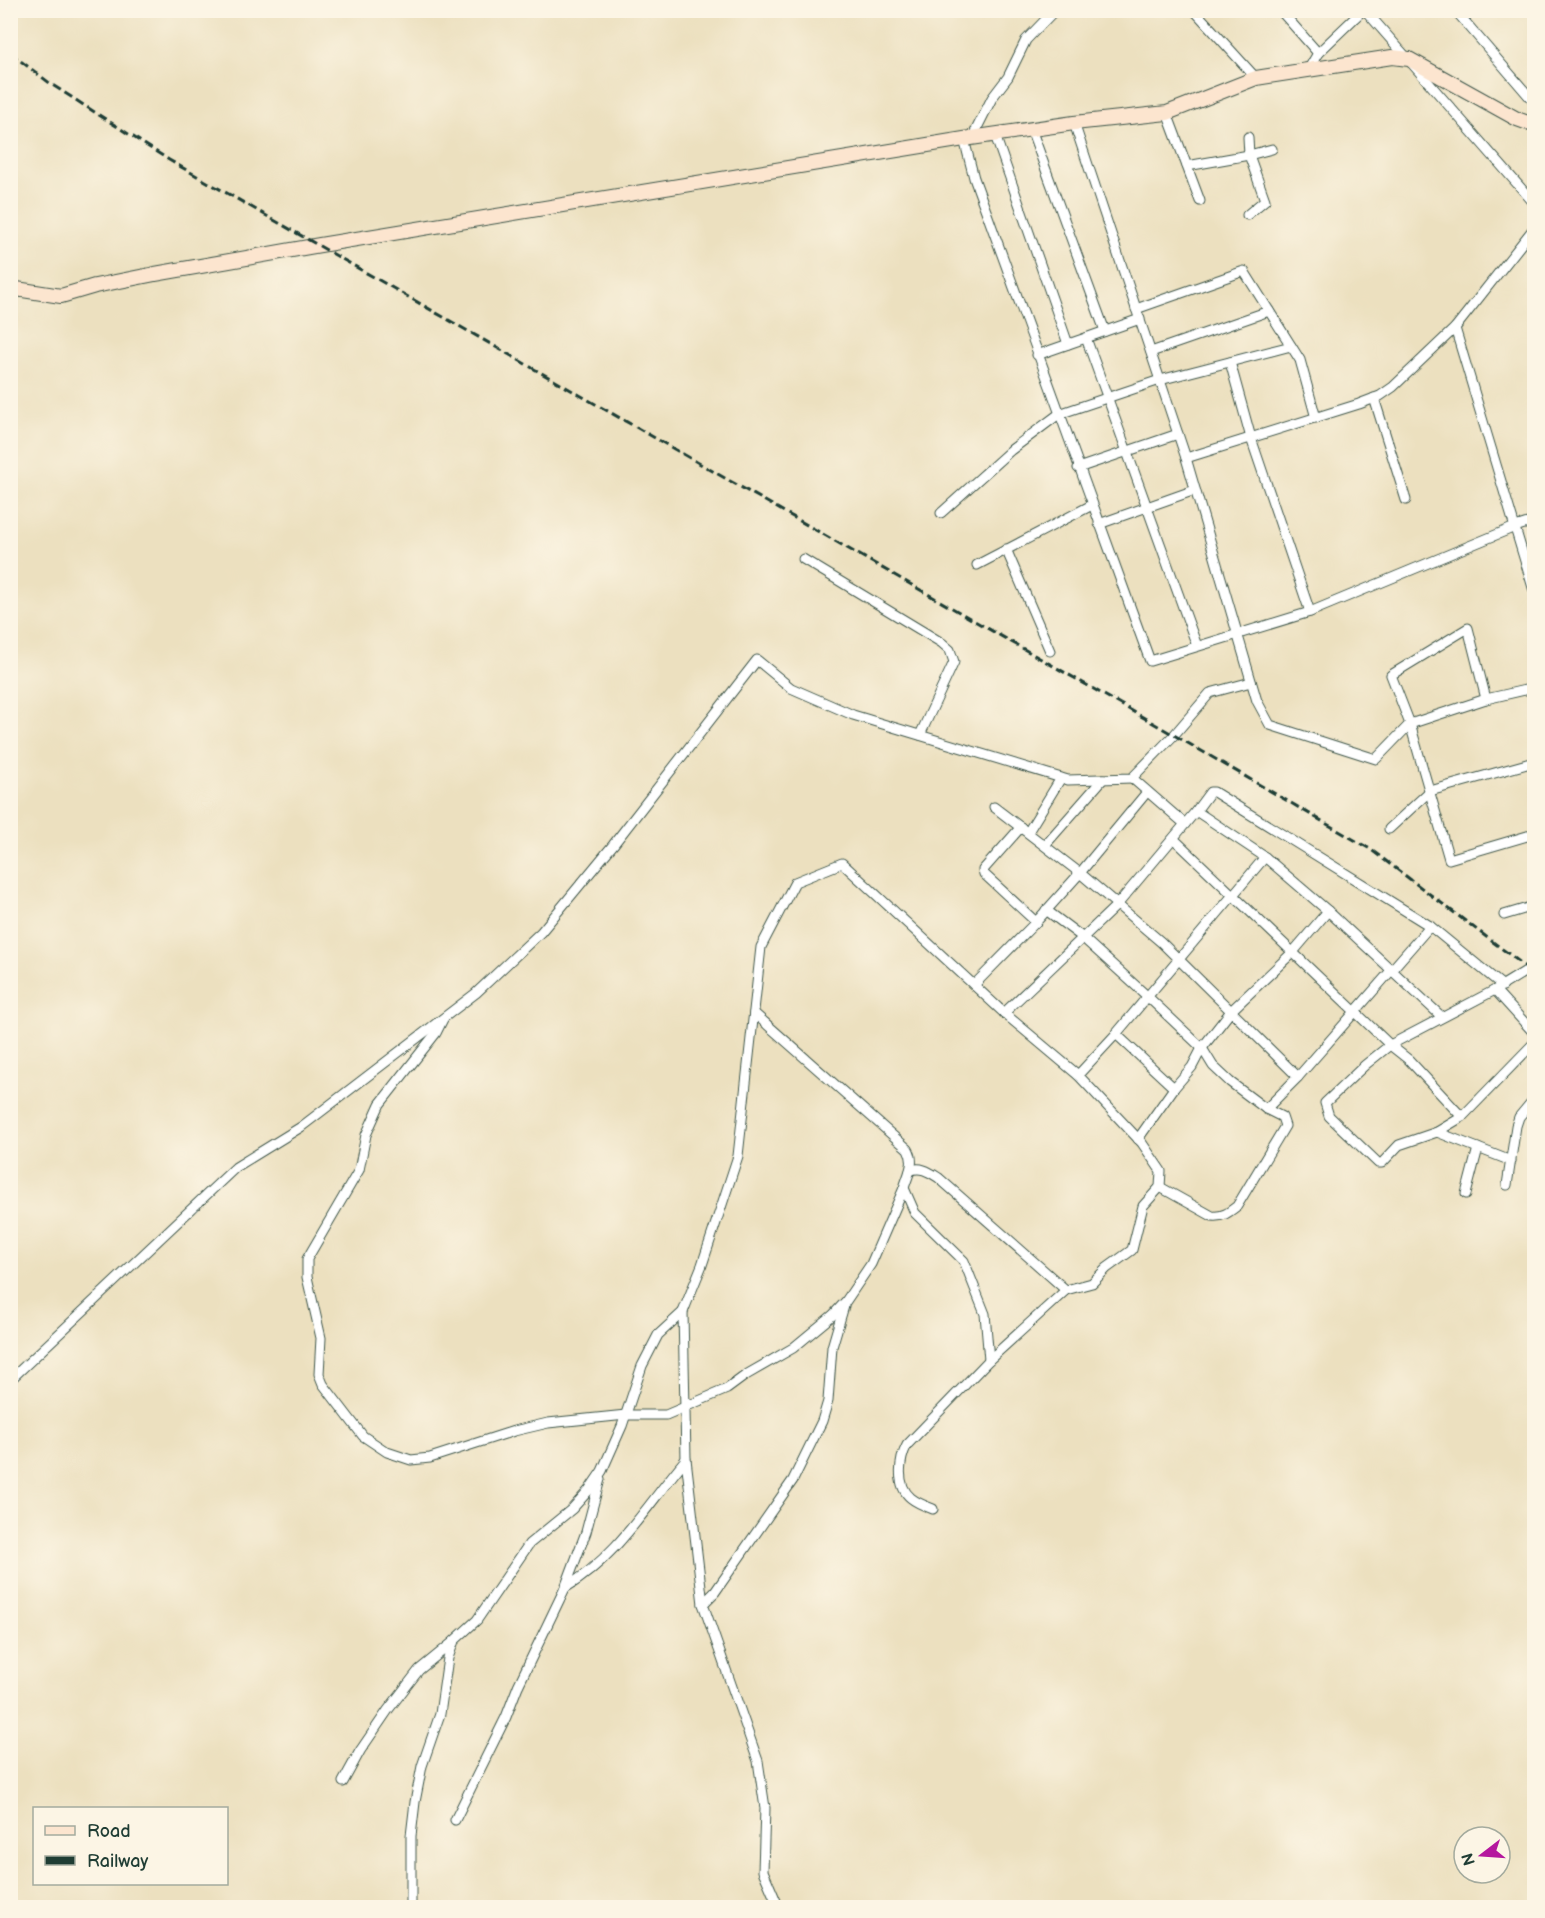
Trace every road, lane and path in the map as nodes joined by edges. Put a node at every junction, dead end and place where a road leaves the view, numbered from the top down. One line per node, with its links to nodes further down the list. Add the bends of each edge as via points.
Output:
1 (1055, 10): 17 (street, via 1026,40 1008,77)
2 (1194, 10): 9 (street)
3 (1280, 10): 6 (street)
4 (1364, 10): 6 (street); 7 (street)
5 (1455, 10): 10 (street)
6 (1318, 53): 8 (street)
7 (1409, 59): 8 (street, via 1392,57); 12 (street, via 1517,119); 22 (street)
8 (1308, 70): 9 (street)
9 (1256, 78): 11 (street)
10 (1534, 102)
11 (1167, 113): 13 (street); 20 (street)
12 (1534, 121)
13 (1074, 123): 14 (street); 27 (street)
14 (1031, 129): 15 (street); 29 (street)
15 (995, 135): 17 (street); 31 (street)
16 (1248, 137): 19 (street)
17 (968, 139): 25 (street, via 300,248 95,286 61,296); 34 (street, via 974,178)
18 (1272, 149): 19 (street)
19 (1249, 155): 20 (street); 23 (street, via 1265,200)
20 (1187, 166): 21 (street)
21 (1200, 201)
22 (1534, 203)
23 (1247, 215)
24 (1534, 228): 28 (street)
25 (10, 288)
26 (1269, 311): 27 (street, via 1244,271); 32 (street); 33 (street)
27 (1138, 314): 29 (street); 33 (street)
28 (1455, 328): 38 (street, via 1393,387); 53 (street)
29 (1105, 331): 30 (street)
30 (1086, 338): 31 (street); 37 (street)
31 (1068, 344): 34 (street)
32 (1291, 346): 35 (street); 40 (street, via 1300,360)
33 (1151, 352): 36 (street)
34 (1037, 355): 39 (street)
35 (1230, 362): 36 (street); 42 (street)
36 (1160, 380): 37 (street); 41 (street)
37 (1108, 398): 39 (street); 43 (street)
38 (1374, 398): 40 (street); 47 (street)
39 (1059, 414): 45 (street); 50 (street, via 1011,450)
40 (1316, 418): 42 (street)
41 (1178, 434): 43 (street); 44 (street)
42 (1251, 438): 44 (street); 58 (street)
43 (1127, 451): 45 (street); 49 (street)
44 (1186, 458): 46 (street)
45 (1078, 468): 48 (street)
46 (1195, 490): 49 (street); 59 (street)
47 (1406, 500)
48 (1092, 506): 52 (street); 54 (street)
49 (1147, 507): 52 (street); 60 (street)
50 (941, 513)
51 (1534, 521): 53 (street)
52 (1099, 524): 60 (street, via 1150,660)
53 (1515, 527): 57 (street); 58 (street)
54 (1006, 549): 56 (street); 61 (street)
55 (803, 559): 66 (street, via 950,650 954,662)
56 (977, 565)
57 (1534, 591)
58 (1310, 612): 59 (street)
59 (1237, 633): 60 (street); 62 (street)
60 (1197, 646)
61 (1050, 651)
62 (1251, 682): 65 (street, via 1270,725 1376,759); 69 (street, via 1210,693)
63 (1534, 688): 64 (street)
64 (1486, 699): 65 (street); 65 (street, via 1468,628 1390,675)
65 (1410, 724): 71 (street)
66 (920, 735): 68 (street); 103 (street, via 853,715 791,688 757,660 614,845 541,932 476,993)
67 (1534, 762): 71 (street)
68 (1061, 778): 70 (street); 77 (street)
69 (1132, 778): 70 (street); 72 (street)
70 (1103, 779): 80 (street)
71 (1430, 791): 76 (street); 78 (street, via 1449,859)
72 (1148, 792): 75 (street); 82 (street)
73 (994, 807): 77 (street)
74 (1196, 811): 75 (street); 81 (street); 90 (street, via 1214,792)
75 (1185, 824): 79 (street)
76 (1389, 829)
77 (1025, 830): 80 (street); 89 (street, via 983,870)
78 (1534, 834)
79 (1174, 839): 83 (street); 84 (street)
80 (1045, 845): 82 (street)
81 (1265, 857): 83 (street); 87 (street)
82 (1080, 873): 84 (street); 86 (street)
83 (1232, 895): 92 (street); 93 (street)
84 (1117, 905): 91 (street); 93 (street)
85 (1534, 906): 88 (street)
86 (1046, 910): 89 (street); 91 (street)
87 (1328, 911): 92 (street); 95 (street)
88 (1504, 915)
89 (1036, 922): 96 (street)
90 (1430, 926): 95 (street); 97 (street)
91 (1082, 937): 98 (street); 101 (street)
92 (1293, 952): 99 (street); 100 (street)
93 (1178, 959): 98 (street); 99 (street)
94 (1534, 966): 97 (street)
95 (1390, 969): 100 (street); 104 (street)
96 (974, 985): 101 (street); 102 (street, via 842,863 795,882 761,947)
97 (1499, 988): 104 (street); 105 (street)
98 (1147, 996): 106 (street); 109 (street)
99 (1231, 1011): 109 (street); 111 (street)
100 (1354, 1011): 108 (street); 111 (street)
101 (1004, 1012): 110 (street)
102 (754, 1013): 120 (street, via 902,1142 912,1157); 127 (street, via 738,1156)
103 (444, 1017): 129 (street, via 301,1127 236,1167); 131 (street, via 436,1033 380,1104 366,1135 359,1170 308,1259 307,1277 321,1338 319,1374 323,1384 363,1436 387,1452 411,1460 430,1458 548,1423)
104 (1442, 1017): 108 (street)
105 (1534, 1033)
106 (1116, 1034): 110 (street); 112 (street)
107 (1534, 1043): 115 (street)
108 (1390, 1045): 115 (street); 116 (street, via 1325,1103 1329,1116 1378,1163 1399,1145)
109 (1202, 1048): 112 (street); 114 (street, via 1213,1066)
110 (1078, 1075): 117 (street)
111 (1298, 1077): 114 (street)
112 (1174, 1088): 117 (street)
113 (1534, 1100): 119 (street, via 1520,1117)
114 (1266, 1109): 122 (street, via 1282,1117 1285,1126 1237,1206 1227,1214 1212,1216)
115 (1462, 1117): 116 (street)
116 (1437, 1132): 118 (street)
117 (1138, 1139): 122 (street, via 1161,1171)
118 (1478, 1148): 119 (street); 124 (street)
119 (1511, 1161): 121 (street)
120 (910, 1171): 123 (street); 125 (street, via 919,1169 939,1178)
121 (1507, 1185)
122 (1160, 1186): 125 (street, via 1143,1206 1132,1250 1092,1283)
123 (904, 1188): 126 (street, via 871,1264); 128 (street, via 915,1214 964,1261 985,1314)
124 (1466, 1194)
125 (1066, 1290): 128 (street)
126 (846, 1301): 130 (street, via 793,1348 727,1389); 136 (street, via 832,1347 828,1401 822,1421 793,1480)
127 (683, 1312): 130 (street); 131 (street, via 658,1335 642,1366)
128 (989, 1360): 134 (street, via 915,1435 902,1455 904,1490 912,1499)
129 (10, 1380)
130 (684, 1409): 131 (street, via 666,1415); 132 (street)
131 (626, 1415): 133 (street)
132 (686, 1459): 135 (street, via 630,1531 583,1577); 136 (street)
133 (602, 1471): 135 (street, via 586,1532); 137 (street, via 572,1509 530,1544 477,1620)
134 (933, 1509)
135 (565, 1588): 139 (street)
136 (703, 1604): 141 (street, via 758,1761 765,1808 763,1871)
137 (454, 1641): 138 (street, via 419,1670 360,1751); 140 (street, via 440,1714 422,1766 415,1802)
138 (343, 1782)
139 (454, 1820)
140 (411, 1908)
141 (779, 1908)

